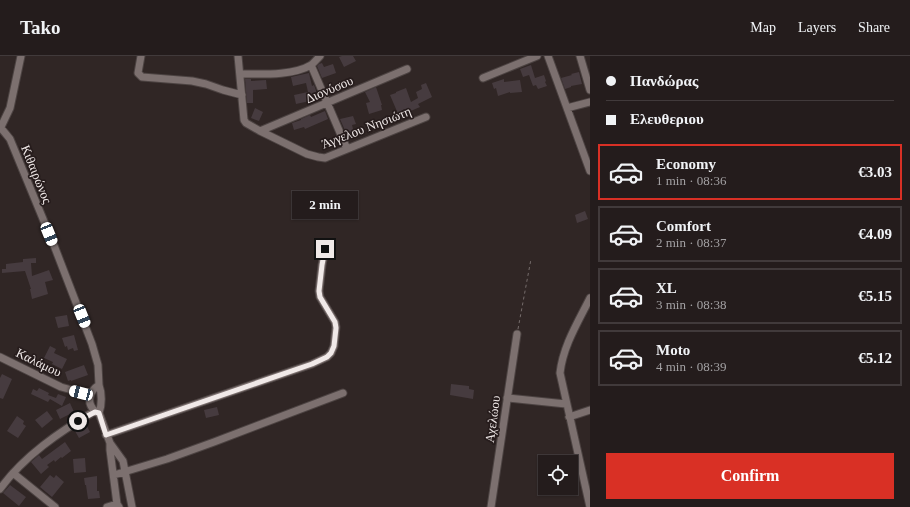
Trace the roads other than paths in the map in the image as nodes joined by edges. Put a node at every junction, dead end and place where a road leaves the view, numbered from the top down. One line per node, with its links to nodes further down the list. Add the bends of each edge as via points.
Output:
1 (21, 56): 18 (street, via 10,108)
2 (141, 56): 13 (street, via 138,73 142,77 192,81)
3 (238, 56): 10 (street, Άγγελου Νησιώτη)
4 (320, 56): 8 (street)
5 (537, 56): 11 (street)
6 (548, 56): 16 (street)
7 (580, 56): 12 (street)
8 (311, 65): 10 (street, via 291,72); 14 (street)
9 (407, 69): 14 (street, Διονύσου)
10 (240, 74): 13 (street, Άγγελου Νησιώτη)
11 (483, 78)
12 (590, 90)
13 (242, 95): 19 (street, Άγγελου Νησιώτη, via 244,120)
14 (327, 102): 19 (street, Διονύσου); 20 (street)
15 (590, 102): 16 (street)
16 (567, 108): 21 (street)
17 (426, 117): 20 (street, Άγγελου Νησιώτη)
18 (0, 128): 26 (street, Κιθαιρώνος, via 10,139 92,344 98,365)
19 (260, 131): 20 (street, Άγγελου Νησιώτη, via 318,157 325,158)
20 (347, 149)
21 (590, 171)
22 (325, 249): 34 (street, via 319,291 336,328 334,346 327,357)
23 (590, 298): 30 (street, via 571,335 561,362 560,373)
24 (516, 334): 29 (street, Αχελώου)
25 (0, 356): 28 (street, Καλάμου, via 61,387)
26 (99, 385): 28 (street); 32 (street, Κιθαιρώνος, via 101,406)
27 (343, 393): 36 (street, via 214,442)
28 (90, 395): 32 (street, via 90,407)
29 (507, 398): 30 (street); 44 (street, Αχελώου)
30 (566, 404): 33 (street)
31 (590, 410): 33 (street)
32 (97, 412): 34 (street, Κιθαιρώνος); 37 (street, via 78,421 35,451)
33 (569, 417): 45 (street)
34 (106, 435): 35 (street, Κιθαιρώνος)
35 (110, 443): 36 (street, via 123,461); 38 (street, Κιθαιρώνος)
36 (125, 472): 38 (street); 43 (street)
37 (13, 473): 39 (street); 41 (street)
38 (114, 475): 40 (street, Κιθαιρώνος)
39 (0, 489)
40 (118, 506): 42 (street)
41 (55, 507)
42 (107, 507)
43 (132, 507)
44 (491, 507)
45 (590, 507)

